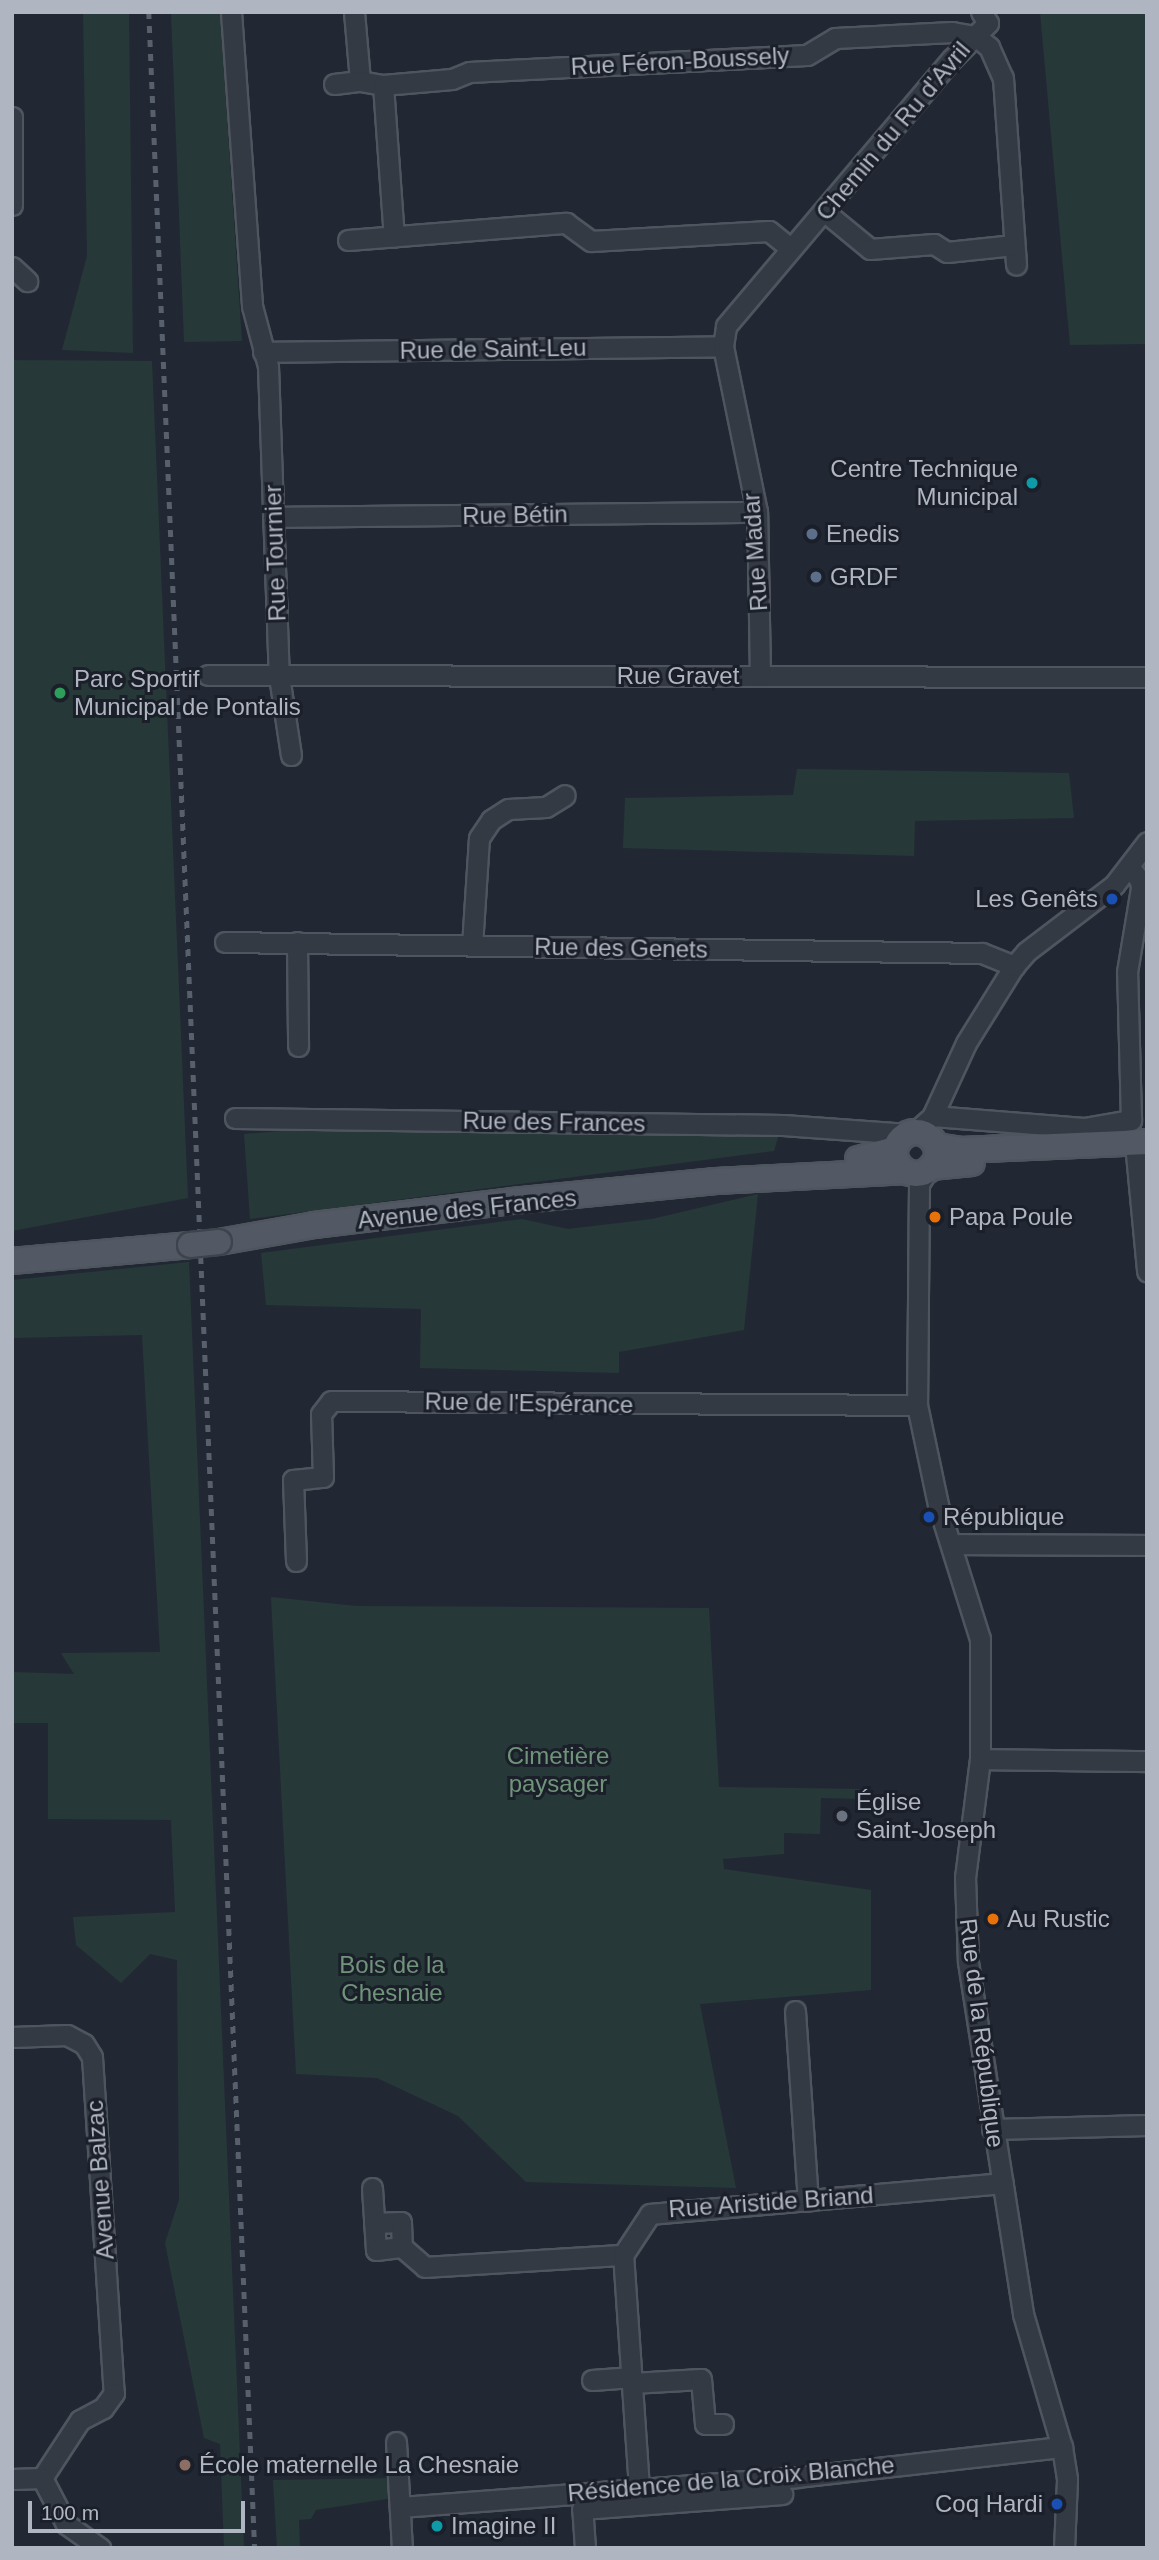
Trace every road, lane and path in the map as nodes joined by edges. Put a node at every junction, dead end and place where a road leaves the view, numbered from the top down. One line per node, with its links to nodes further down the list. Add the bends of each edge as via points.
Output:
1 (231, 12): 17 (street, Rue Tournier, via 252,306)
2 (354, 12): 5 (street)
3 (981, 12): 4 (street, Chemin du Ru d'Avril, via 988,23)
4 (975, 36): 7 (street, Rue Féron-Boussely, via 951,32 835,38 807,55 469,72 452,79); 10 (street, Chemin du Ru d'Avril); 13 (street, via 989,47 1003,78)
5 (360, 81): 6 (street); 7 (street)
6 (334, 84)
7 (383, 85): 11 (street)
8 (12, 117): 9 (street)
9 (12, 205)
10 (825, 212): 13 (street, via 870,249 934,244 947,252); 14 (street, Chemin du Ru d'Avril)
11 (394, 237): 12 (street); 14 (street, via 566,223 591,241 769,231)
12 (348, 240)
13 (1014, 245): 15 (street)
14 (791, 249): 16 (street, Chemin du Ru d'Avril, via 726,326)
15 (1016, 265)
16 (723, 346): 17 (street, Rue de Saint-Leu); 18 (street, Rue Madar)
17 (263, 352): 19 (street, Rue Tournier)
18 (757, 512): 19 (street, Rue Bétin); 22 (street, Rue Madar)
19 (273, 517): 21 (street, Rue Tournier)
20 (208, 675): 21 (street, Rue Gravet)
21 (279, 676): 22 (street, Rue Gravet); 24 (street, Rue Tournier)
22 (761, 676): 23 (street, Rue Gravet)
23 (1147, 677)
24 (291, 755)
25 (565, 795): 30 (street, via 546,807 508,808 491,820 479,838)
26 (1147, 842): 27 (street, Rue de la République)
27 (1130, 868): 31 (street, Rue de la République); 34 (street, via 1140,888 1127,972)
28 (225, 942): 29 (street, Rue des Genets)
29 (297, 943): 30 (street, Rue des Genets); 32 (street)
30 (472, 946): 31 (street, Rue des Genets, via 982,954)
31 (1014, 966): 35 (street, Rue de la République, via 966,1043)
32 (298, 1046)
33 (235, 1118): 35 (street, Rue des Frances, via 873,1128)
34 (1138, 1135): 35 (street, Avenue des Frances, via 1084,1128); 35 (main road, Avenue des Frances, via 1046,1157); 37 (street)
35 (918, 1150): 36 (main road, Avenue des Frances, bridge, via 716,1181 314,1225 219,1242); 38 (street, Rue de la République)
36 (12, 1261)
37 (1147, 1271)
38 (917, 1405): 39 (street, Rue de la République, via 928,1468); 41 (street, Rue de l'Espérance, via 817,1408 331,1401 321,1414 323,1477 293,1480)
39 (951, 1544): 40 (street); 42 (street, Rue de la République, via 980,1639)
40 (1147, 1545)
41 (296, 1561)
42 (980, 1759): 43 (street); 47 (street, Rue de la République, via 966,1851 966,1930)
43 (1147, 1761)
44 (795, 2011): 50 (street)
45 (12, 2037): 57 (street, Avenue Balzac, via 67,2035 84,2044 92,2057 114,2393 103,2408 80,2420)
46 (1147, 2125): 47 (street)
47 (992, 2129): 48 (street, Rue de la République)
48 (1003, 2183): 50 (street, Rue Aristide Briand); 56 (street, Rue de la République, via 1023,2314)
49 (372, 2188): 51 (street, via 374,2223 401,2222 402,2247 425,2267)
50 (808, 2201): 51 (street, Rue Aristide Briand, via 656,2211 640,2224)
51 (623, 2255): 53 (street)
52 (592, 2379): 53 (street)
53 (632, 2380): 54 (street, via 701,2379 705,2424); 59 (street)
54 (723, 2424)
55 (396, 2442): 61 (street)
56 (1062, 2447): 59 (street, Résidence de la Croix Blanche, via 797,2477); 65 (street, Rue de la République, via 1067,2480)
57 (42, 2478): 58 (street); 62 (street, via 66,2524)
58 (12, 2479)
59 (639, 2487): 61 (street, Résidence de la Croix Blanche)
60 (782, 2494): 64 (street, via 582,2508)
61 (400, 2507): 63 (street)
62 (100, 2548)
63 (402, 2548)
64 (585, 2548)
65 (1064, 2548)

